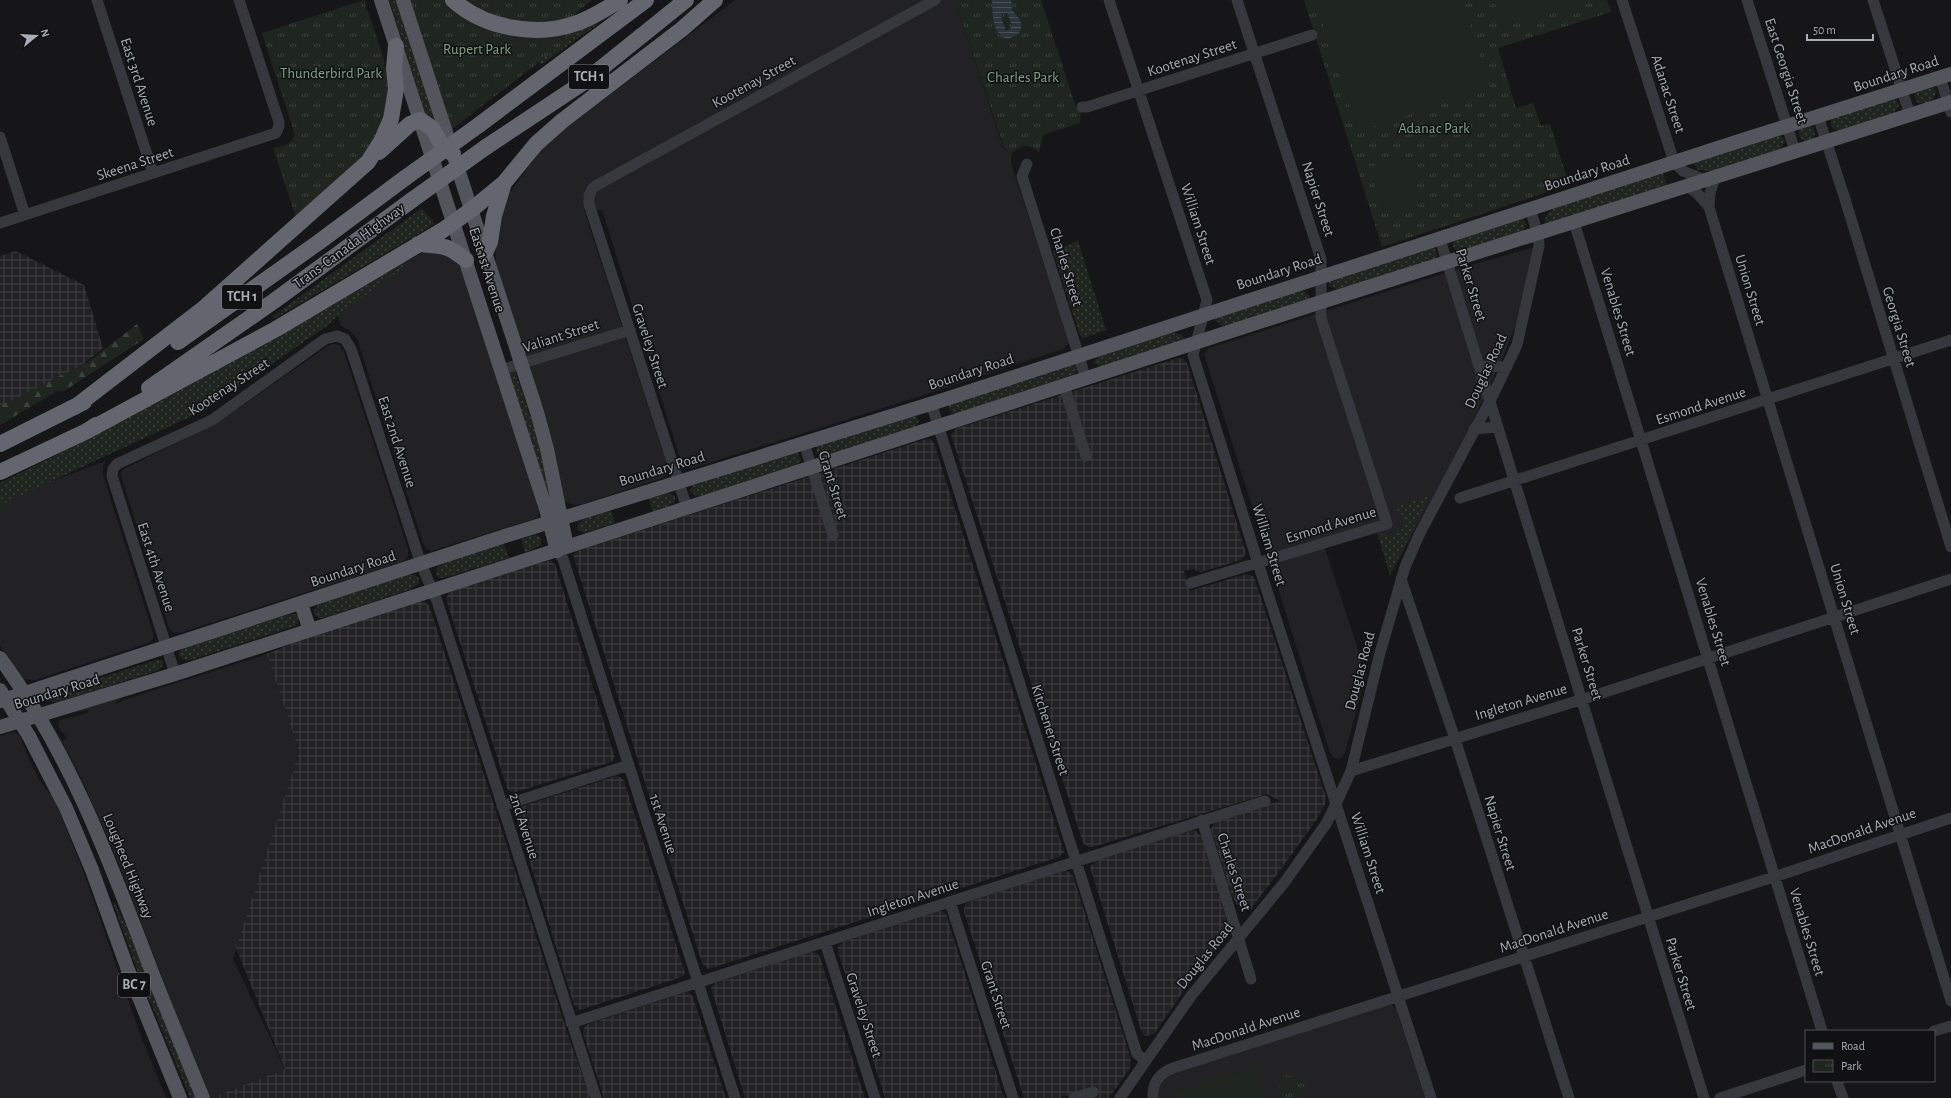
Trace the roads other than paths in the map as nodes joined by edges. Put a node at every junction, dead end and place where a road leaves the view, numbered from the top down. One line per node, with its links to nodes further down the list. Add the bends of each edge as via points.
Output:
1 (97, 0): 35 (street, East 3rd Avenue)
2 (239, 0): 35 (street, Skeena Street, via 279,122 278,130 273,135)
3 (381, 0): 17 (main road, East 1st Avenue)
4 (403, 0): 31 (main road, East 1st Avenue)
5 (454, 0): 6 (highway, via 482,18 502,26 540,30 574,24)
6 (620, 0)
7 (646, 0): 71 (highway, Trans-Canada Highway / TCH 1, bridge, via 319,242 152,360)
8 (686, 0): 75 (highway, Trans-Canada Highway / TCH 1, bridge, via 584,82 486,147 274,301)
9 (715, 0): 37 (highway, via 682,29 562,121 536,144)
10 (935, 0): 39 (street, Kootenay Street, via 597,185)
11 (1109, 0): 21 (street, William Street)
12 (1237, 0): 18 (street, Napier Street)
13 (1622, 0): 33 (street, Adanac Street)
14 (1747, 0): 27 (street, East Georgia Street)
15 (1873, 0): 20 (street)
16 (1312, 35): 18 (street, Kootenay Street)
17 (396, 46): 26 (main road, East 1st Avenue); 32 (highway, via 396,89 391,119)
18 (1254, 54): 21 (street, Kootenay Street); 53 (street, Napier Street, via 1322,260)
19 (1946, 75): 20 (main road, Boundary Road); 22 (street)
20 (1902, 90): 24 (street); 25 (main road, Boundary Road)
21 (1139, 91): 23 (street, Kootenay Street); 55 (street, William Street, via 1207,300)
22 (1950, 106): 24 (main road, Boundary Road)
23 (1082, 107)
24 (1910, 115): 29 (main road, Boundary Road)
25 (1818, 116): 27 (main road, Boundary Road); 29 (street, Georgia Street)
26 (420, 120): 31 (highway, via 432,128 440,142); 32 (highway, via 410,124); 44 (main road, East 1st Avenue)
27 (1788, 126): 30 (street, East Georgia Street); 33 (main road, Boundary Road)
28 (0, 137): 43 (street)
29 (1826, 141): 30 (main road, Boundary Road); 61 (street, Georgia Street)
30 (1795, 151): 36 (main road, Boundary Road)
31 (453, 154): 42 (main road, East 1st Avenue)
32 (368, 162): 71 (highway, via 204,308)
33 (1674, 162): 36 (street, via 1683,171); 41 (main road, Boundary Road)
34 (1027, 164): 60 (street, Charles Street, via 1022,176)
35 (154, 174): 43 (street, Skeena Street)
36 (1710, 178): 38 (main road, Boundary Road); 40 (street, Union Street)
37 (504, 183): 42 (highway); 50 (highway)
38 (1687, 186): 40 (street, Union Street, via 1698,193); 45 (main road, Boundary Road)
39 (590, 192): 56 (street, Graveley Street, via 589,204)
40 (1709, 207): 68 (street, Union Street)
41 (1530, 209): 47 (street, Douglas Road); 48 (main road, Boundary Road)
42 (471, 210): 44 (highway); 50 (main road, East 1st Avenue)
43 (25, 215): 46 (street, Skeena Street)
44 (453, 222): 49 (highway); 51 (main road, East 1st Avenue)
45 (1574, 222): 47 (main road, Boundary Road); 76 (street, Venables Street)
46 (0, 223)
47 (1538, 234): 52 (main road, Boundary Road); 64 (street, Douglas Road, via 1539,246 1525,312 1517,345)
48 (1440, 239): 52 (street, Parker Street); 53 (main road, Boundary Road)
49 (418, 244): 51 (highway, via 440,244); 75 (highway, via 276,329)
50 (485, 253): 62 (main road, East 1st Avenue)
51 (466, 260): 65 (main road, East 1st Avenue)
52 (1448, 263): 54 (main road, Boundary Road); 63 (street, Parker Street)
53 (1322, 276): 54 (street, Napier Street); 55 (main road, Boundary Road)
54 (1321, 302): 59 (main road, Boundary Road); 88 (street, Napier Street, via 1321,318)
55 (1204, 314): 59 (street, William Street); 60 (main road, Boundary Road)
56 (630, 330): 62 (street, Valiant Street); 84 (street, Graveley Street)
57 (336, 336): 81 (street, Kootenay Street, via 321,342 212,420 117,464); 93 (street, East 2nd Avenue, via 345,339 352,349)
58 (1951, 340): 61 (street, Esmond Avenue)
59 (1197, 343): 66 (main road, Boundary Road); 92 (street, William Street, via 1193,355)
60 (1079, 356): 66 (street, Charles Street); 70 (main road, Boundary Road)
61 (1893, 358): 68 (street, Esmond Avenue); 90 (street, Georgia Street)
62 (521, 365): 65 (street, Valiant Street); 87 (main road, East 1st Avenue, via 547,449)
63 (1480, 366): 64 (street); 69 (street, Parker Street)
64 (1507, 367): 69 (street, Douglas Road)
65 (501, 370): 87 (main road, East 1st Avenue)
66 (1086, 378): 67 (main road, Boundary Road)
67 (1064, 386): 72 (main road, Boundary Road); 79 (street)
68 (1768, 400): 76 (street, Esmond Avenue); 99 (street, Union Street)
69 (1490, 401): 73 (street, Parker Street); 74 (street, Douglas Road)
70 (931, 403): 72 (street, Kitchener Street); 77 (main road, Boundary Road)
71 (75, 407): 78 (highway, Trans-Canada Highway / TCH 1)
72 (939, 426): 80 (main road, Boundary Road); 120 (street, Kitchener Street)
73 (1498, 427): 74 (street); 83 (street, Parker Street)
74 (1474, 430): 94 (street, Douglas Road, via 1419,535)
75 (87, 431): 82 (highway, Trans-Canada Highway / TCH 1)
76 (1642, 441): 83 (street, Esmond Avenue); 102 (street, Venables Street)
77 (804, 443): 80 (street, Grant Street); 84 (main road, Boundary Road)
78 (0, 444)
79 (1086, 456)
80 (812, 468): 86 (main road, Boundary Road); 89 (street, Grant Street)
81 (113, 469): 101 (street, East 4th Avenue, via 112,476)
82 (0, 472)
83 (1515, 480): 85 (street, Esmond Avenue); 107 (street, Parker Street)
84 (678, 482): 86 (street, Graveley Street); 87 (main road, Boundary Road)
85 (1460, 498)
86 (687, 508): 91 (main road, Boundary Road)
87 (555, 521): 91 (main road, East 1st Avenue); 93 (main road, Boundary Road)
88 (1388, 524): 92 (street, Esmond Avenue)
89 (834, 535)
90 (1951, 547)
91 (562, 552): 97 (main road, Boundary Road); 112 (street, 1st Avenue)
92 (1258, 563): 96 (street, Esmond Avenue); 115 (street, William Street)
93 (421, 564): 97 (street, 2nd Avenue); 98 (main road, Boundary Road)
94 (1401, 578): 111 (street, Napier Street); 113 (street, Douglas Road)
95 (1951, 579): 99 (street, Ingleton Avenue)
96 (1191, 583)
97 (432, 590): 100 (main road, Boundary Road); 116 (street, 2nd Avenue)
98 (301, 604): 100 (main road); 101 (main road, Boundary Road)
99 (1834, 617): 102 (street, Ingleton Avenue); 119 (street, Union Street)
100 (310, 630): 104 (main road, Boundary Road)
101 (166, 648): 104 (street, East 4th Avenue); 105 (main road, Boundary Road)
102 (1709, 657): 107 (street, Ingleton Avenue); 121 (street, Venables Street)
103 (0, 658): 105 (main road, Lougheed Highway / BC 7)
104 (175, 674): 108 (main road, Boundary Road)
105 (24, 693): 106 (main road, Boundary Road); 108 (main road, Lougheed Highway / BC 7)
106 (2, 696): 109 (main road, BC 7)
107 (1583, 699): 111 (street, Ingleton Avenue); 123 (street, Parker Street)
108 (39, 715): 109 (main road, Boundary Road); 140 (main road, Lougheed Highway / BC 7, via 73,779 97,833)
109 (19, 721): 110 (main road, Boundary Road); 139 (main road, BC 7, via 47,770 72,822)
110 (0, 727)
111 (1455, 739): 113 (street, Ingleton Avenue); 126 (street, Napier Street)
112 (629, 765): 116 (street); 128 (street, 1st Avenue)
113 (1350, 771): 115 (street, Douglas Road)
114 (1264, 801): 118 (street, Ingleton Avenue)
115 (1336, 804): 124 (street, Douglas Road, via 1326,824 1284,883); 129 (street, William Street)
116 (502, 806): 131 (street, 2nd Avenue)
117 (1951, 818): 119 (street, MacDonald Avenue)
118 (1202, 820): 120 (street, Ingleton Avenue); 124 (street, Charles Street)
119 (1901, 834): 121 (street, MacDonald Avenue); 130 (street, Union Street)
120 (1076, 861): 122 (street, Ingleton Avenue); 135 (street, Kitchener Street, via 1137,1054)
121 (1774, 876): 123 (street, MacDonald Avenue); 133 (street, Venables Street)
122 (950, 902): 125 (street, Ingleton Avenue); 144 (street, Grant Street)
123 (1648, 916): 126 (street, MacDonald Avenue); 150 (street, Parker Street)
124 (1239, 938): 127 (street, Charles Street); 135 (street, Douglas Road, via 1191,996)
125 (825, 942): 128 (street, Ingleton Avenue); 143 (street, Graveley Street)
126 (1523, 956): 129 (street, MacDonald Avenue); 149 (street, Napier Street)
127 (1251, 979)
128 (698, 982): 131 (street, Ingleton Avenue); 142 (street, 1st Avenue)
129 (1398, 995): 147 (street, MacDonald Avenue, via 1166,1071 1155,1082); 148 (street, William Street)
130 (1951, 1000)
131 (571, 1023): 141 (street, 2nd Avenue)
132 (1951, 1026): 134 (street)
133 (1822, 1030)
134 (1935, 1032)
135 (1146, 1061): 146 (street, Douglas Road)
136 (1805, 1070): 151 (street)
137 (1837, 1082): 152 (street)
138 (1093, 1092): 145 (street)
139 (180, 1098)
140 (203, 1098)
141 (596, 1098)
142 (735, 1098)
143 (875, 1098)
144 (1013, 1098)
145 (1074, 1098)
146 (1120, 1098)
147 (1153, 1098)
148 (1431, 1098)
149 (1569, 1098)
150 (1704, 1098)
151 (1720, 1098)
152 (1843, 1098)

